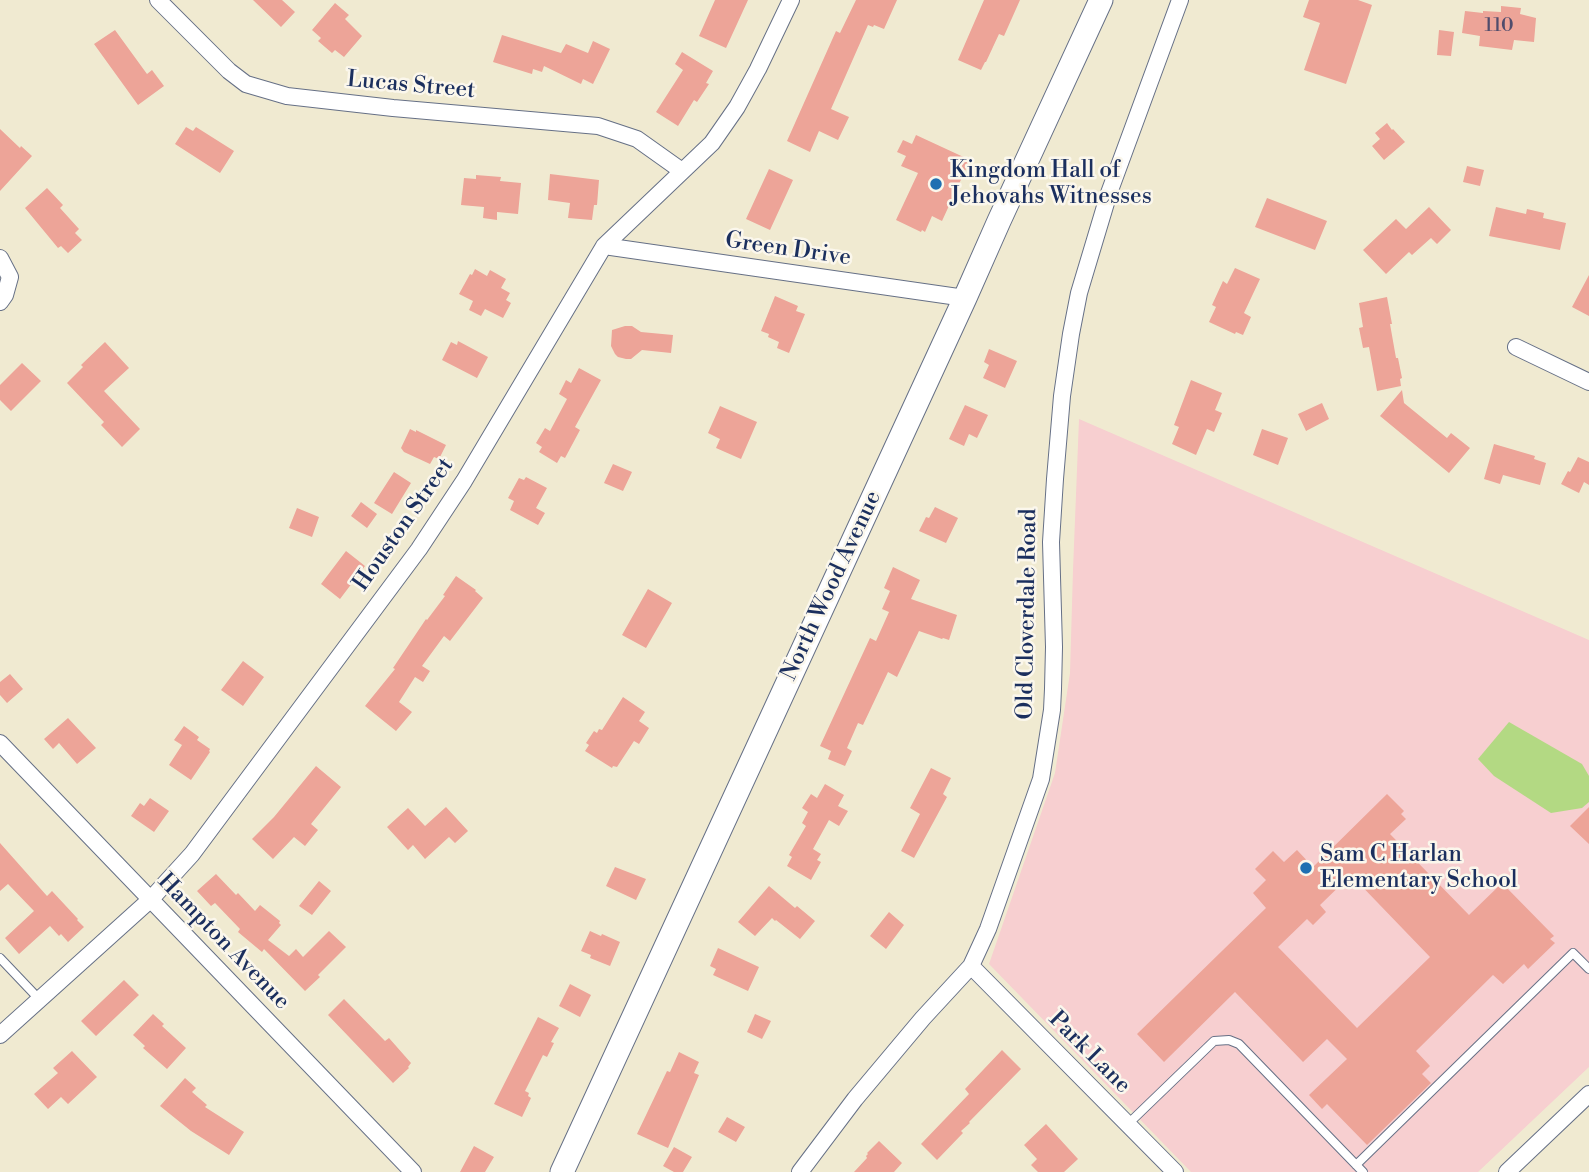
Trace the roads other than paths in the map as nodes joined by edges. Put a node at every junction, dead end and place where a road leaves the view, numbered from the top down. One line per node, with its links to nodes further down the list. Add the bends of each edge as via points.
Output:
1 (159, 0): 5 (street, Lucas Street, via 246,84 287,96 598,126 637,139)
2 (791, 0): 5 (street, Houston Street, via 737,107 712,143)
3 (1101, 0): 8 (main road, North Wood Avenue)
4 (1180, 0): 15 (street, Old Cloverdale Road, via 1109,193 1079,293 1062,396 1055,479 1053,689 1041,779)
5 (682, 171): 6 (street, Houston Street)
6 (604, 246): 8 (street, Green Drive); 13 (street, Houston Street, via 419,549 192,854)
7 (0, 258): 9 (street, via 10,277)
8 (965, 298): 23 (main road, North Wood Avenue)
9 (0, 302)
10 (1516, 347): 11 (street)
11 (1589, 382)
12 (0, 743): 13 (street, Hampton Avenue)
13 (151, 899): 17 (street, Houston Street); 22 (street, Hampton Avenue)
14 (0, 958): 17 (lane)
15 (971, 966): 20 (street, Park Lane); 24 (street, Old Cloverdale Road, via 923,1018)
16 (1589, 969): 21 (lane, via 1573,953)
17 (39, 999): 18 (street, Houston Street)
18 (0, 1035)
19 (1589, 1094): 26 (street)
20 (1128, 1124): 21 (lane, via 1214,1041 1229,1040 1239,1044); 25 (street, Park Lane)
21 (1360, 1169)
22 (413, 1172)
23 (562, 1172)
24 (800, 1172)
25 (1175, 1172)
26 (1507, 1172)

